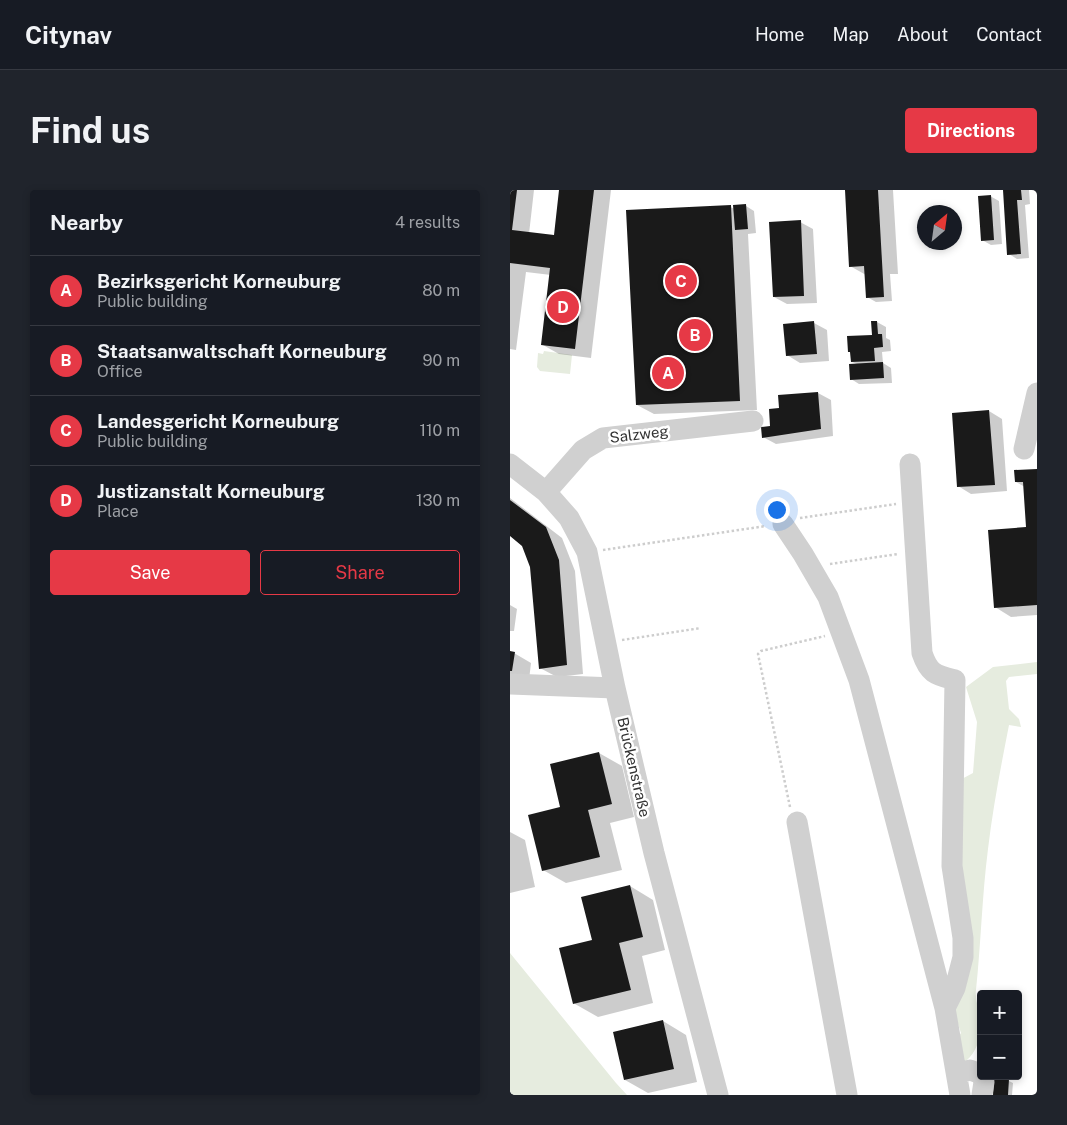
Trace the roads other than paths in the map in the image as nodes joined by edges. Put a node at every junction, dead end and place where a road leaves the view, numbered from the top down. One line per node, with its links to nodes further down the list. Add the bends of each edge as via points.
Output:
1 (1037, 394): 3 (street)
2 (753, 421): 6 (street, Salzweg, via 603,438 583,450)
3 (1024, 449)
4 (510, 464): 6 (street, Brückenstraße)
5 (910, 464): 11 (street, via 922,654 936,676 955,680 952,866 964,957)
6 (546, 492): 9 (street, Brückenstraße, via 569,518 587,552)
7 (783, 524): 11 (street, via 828,597 859,680)
8 (510, 684): 9 (street)
9 (615, 688): 15 (street, Brückenstraße, via 654,853)
10 (797, 822): 16 (street)
11 (945, 1008): 13 (street)
12 (977, 1073): 13 (street, via 970,1070)
13 (957, 1074): 17 (street)
14 (983, 1080): 18 (street)
15 (718, 1095)
16 (847, 1095)
17 (960, 1095)
18 (982, 1095)

